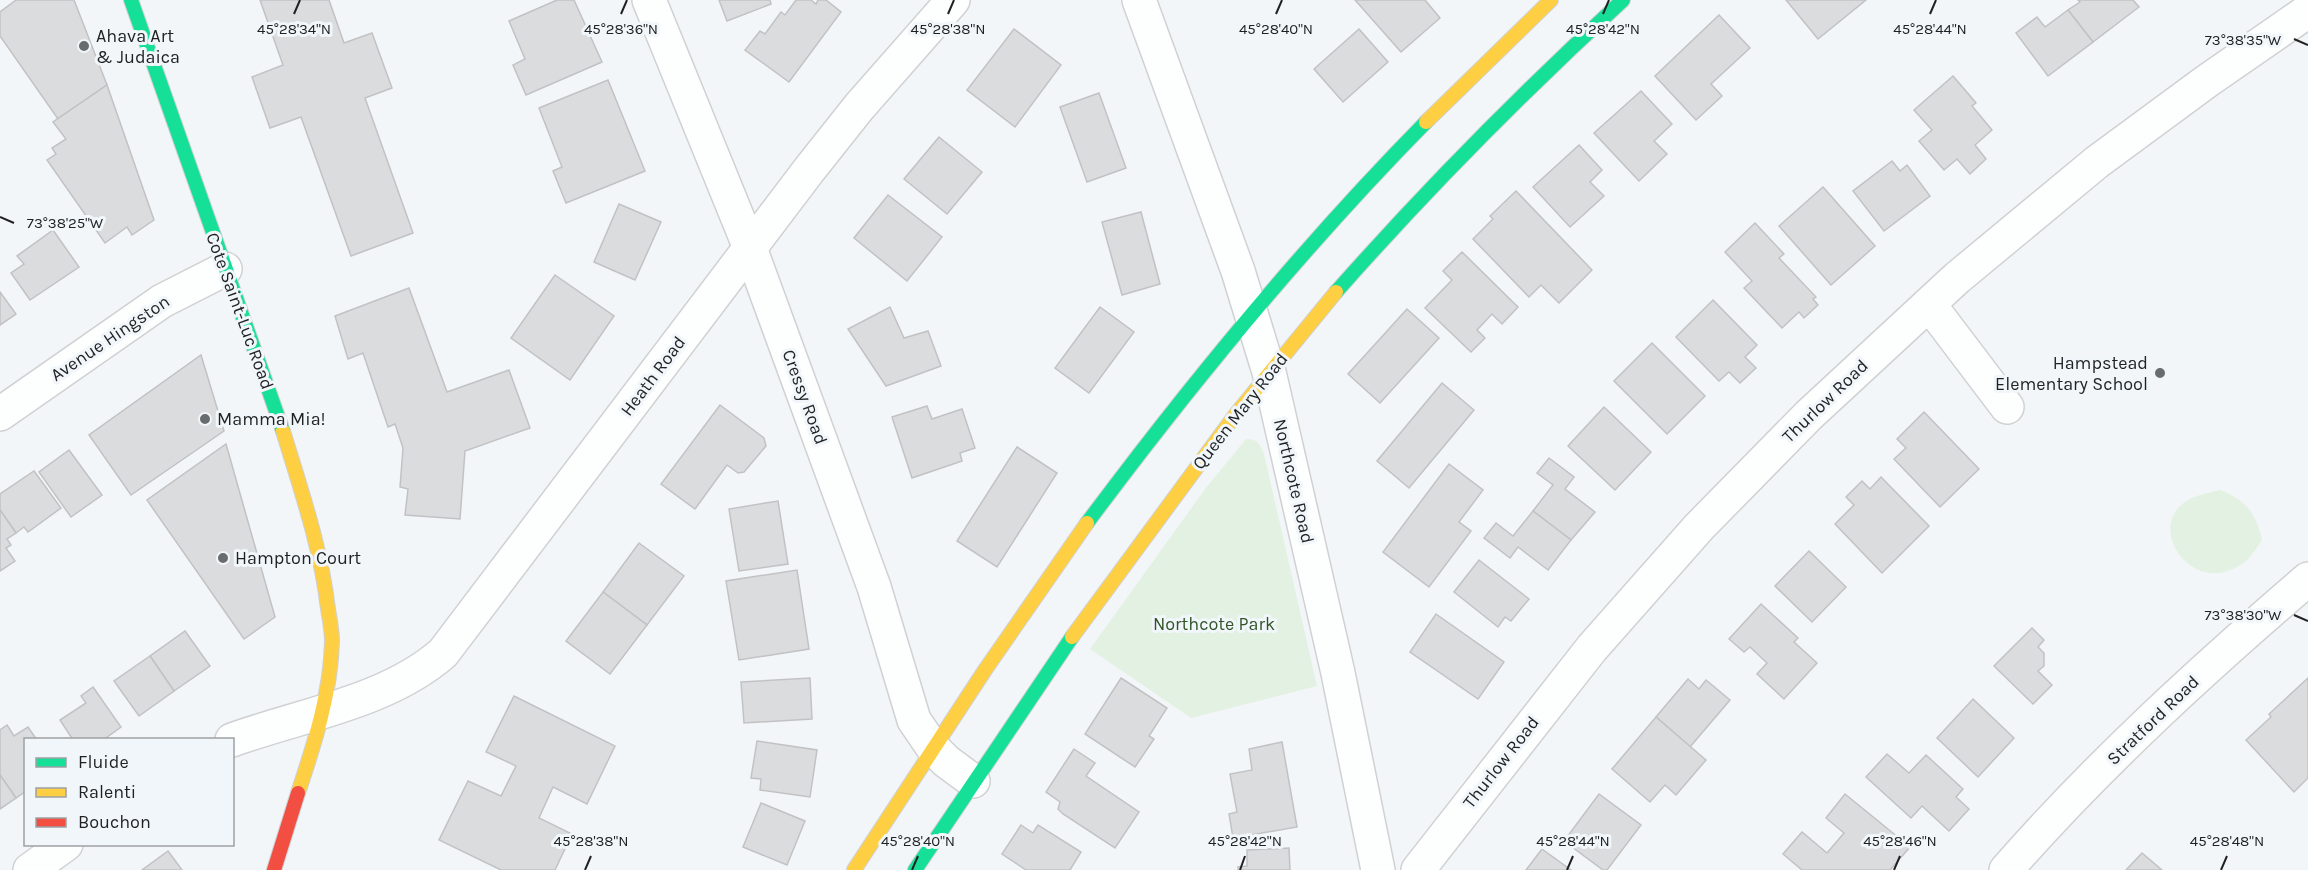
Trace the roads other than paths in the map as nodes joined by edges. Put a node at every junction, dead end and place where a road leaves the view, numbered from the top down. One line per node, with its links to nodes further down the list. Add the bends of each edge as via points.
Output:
1 (131, 0): 9 (street, Cote Saint-Luc Road)
2 (649, 0): 8 (street, Cressy Road)
3 (953, 0): 8 (street, Heath Road, via 859,107)
4 (1138, 0): 11 (street, Northcote Road)
5 (1551, 0): 11 (street, via 1368,183)
6 (1623, 0): 12 (street, Queen Mary Road, via 1472,146)
7 (2308, 11): 10 (street, Thurlow Road, via 2132,134)
8 (750, 248): 16 (street, Heath Road, via 443,652 409,677); 18 (street, Cressy Road, via 874,587 914,720)
9 (225, 269): 14 (street, Avenue Hingston, via 162,301); 16 (street, Cote Saint-Luc Road, via 279,419 326,582 332,640)
10 (1929, 304): 13 (street); 26 (street, Thurlow Road, via 1809,415 1699,527 1592,648)
11 (1252, 315): 12 (street, Northcote Road); 18 (street, via 1083,529)
12 (1269, 372): 19 (street, Queen Mary Road, via 1083,620); 25 (street, Northcote Road)
13 (2007, 407)
14 (0, 414)
15 (2308, 579): 27 (street, Stratford Road, via 2080,790)
16 (323, 710): 17 (street, Heath Road); 22 (street, Cote Saint-Luc Road)
17 (234, 739)
18 (933, 748): 19 (street, Cressy Road); 23 (street)
19 (973, 781): 24 (street, Queen Mary Road)
20 (63, 846): 21 (street)
21 (30, 870)
22 (274, 870)
23 (854, 870)
24 (915, 870)
25 (1378, 870)
26 (1418, 870)
27 (2006, 870)

